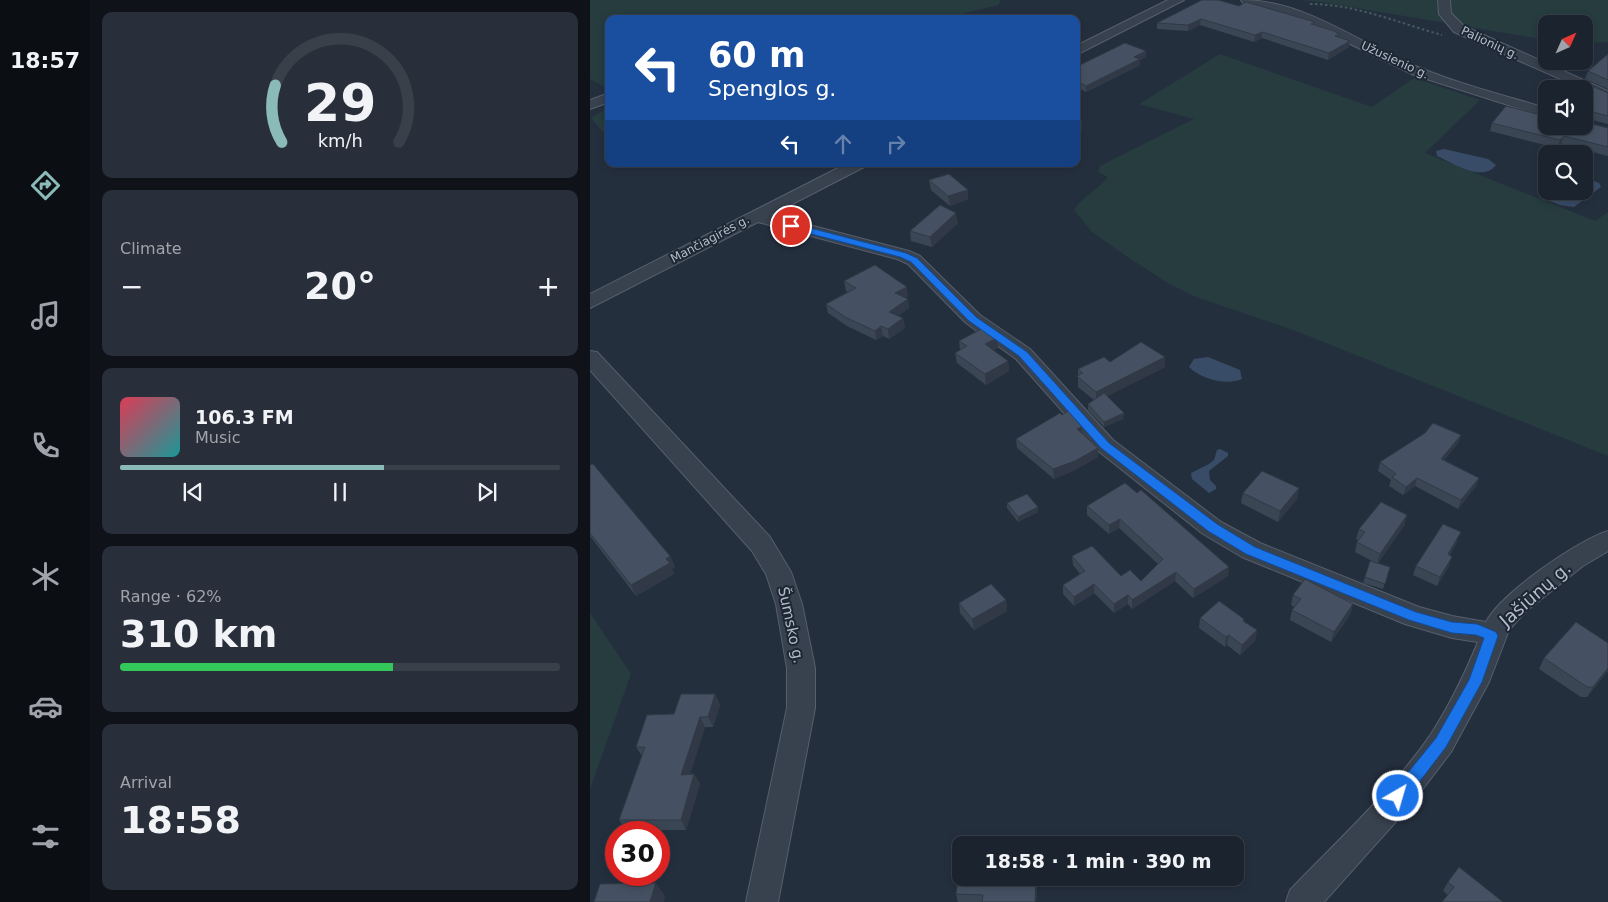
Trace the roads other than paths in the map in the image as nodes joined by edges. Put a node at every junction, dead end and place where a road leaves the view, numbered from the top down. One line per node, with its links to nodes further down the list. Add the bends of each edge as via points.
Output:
1 (1178, 0): 4 (street)
2 (1247, 0): 8 (street, Užusienio g., via 1292,11 1428,76)
3 (1444, 0): 5 (street, Palionių g., via 1445,14 1459,29)
4 (1080, 49)
5 (1608, 96)
6 (605, 99): 7 (street)
7 (590, 105)
8 (1538, 110)
9 (852, 167): 10 (street, Mančiagirės g.)
10 (754, 216): 11 (street, Mančiagirės g.); 14 (street, via 914,260 973,319 1023,354 1105,445 1212,528 1251,550 1414,616)
11 (590, 302)
12 (590, 357): 15 (street, Šumsko g., via 761,544 778,572 789,604 801,668 801,708)
13 (1608, 540): 14 (street, Jašiūnų g., via 1574,560 1516,605 1498,624)
14 (1492, 636): 16 (street, Jašiūnų g., via 1475,682 1441,743 1398,796)
15 (762, 902)
16 (1302, 902)

